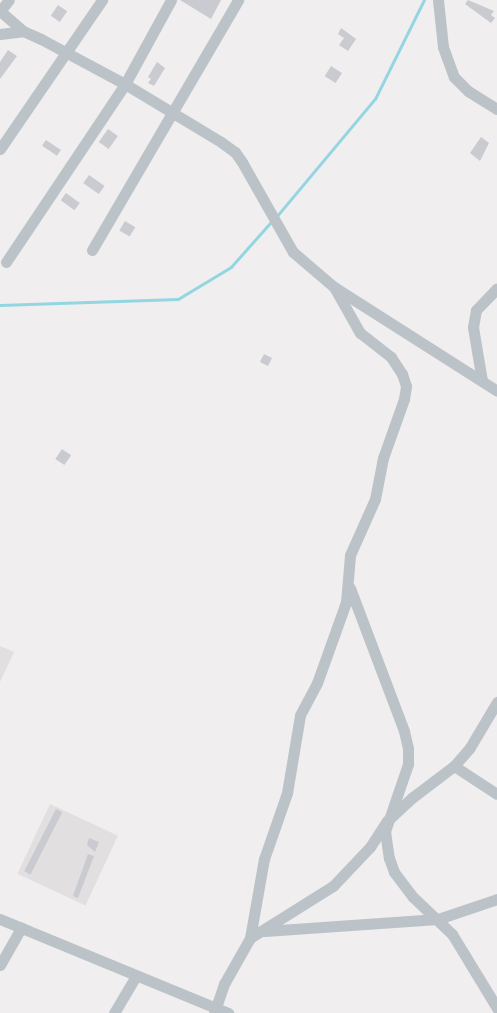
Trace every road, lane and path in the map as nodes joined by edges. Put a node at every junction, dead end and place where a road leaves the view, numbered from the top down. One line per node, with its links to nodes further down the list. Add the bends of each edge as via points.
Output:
1 (9, 0): 6 (street)
2 (102, 0): 9 (street)
3 (171, 0): 10 (street)
4 (238, 0): 12 (street)
5 (438, 0): 11 (street, via 443,47 454,77 468,91)
6 (0, 11): 7 (street)
7 (23, 31): 8 (street); 9 (street)
8 (0, 34)
9 (69, 52): 10 (street); 13 (street)
10 (125, 84): 12 (street); 15 (street)
11 (497, 109)
12 (172, 113): 14 (street); 16 (street, via 235,152 273,213 287,246)
13 (0, 149)
14 (92, 250)
15 (6, 262)
16 (334, 287): 18 (street); 20 (street, via 360,333 391,357 406,386 383,458 375,500 350,555)
17 (497, 288): 18 (street, via 476,310 473,327)
18 (482, 382): 19 (street)
19 (497, 390)
20 (349, 586): 24 (street, via 404,730 408,749 404,776); 30 (street, via 322,668 300,715 287,793 264,859)
21 (497, 702): 22 (street, via 469,749)
22 (454, 766): 23 (street); 24 (street)
23 (497, 794)
24 (387, 821): 27 (street, via 385,845 394,872 413,897); 29 (street, via 370,847 333,886)
25 (497, 899): 27 (street)
26 (0, 919): 28 (street)
27 (438, 919): 29 (street); 33 (street, via 468,956)
28 (22, 928): 31 (street); 32 (street)
29 (263, 931): 30 (street)
30 (250, 938): 34 (street, via 224,984)
31 (0, 965)
32 (136, 976): 34 (street); 35 (street)
33 (497, 1008)
34 (215, 1011): 36 (street)
35 (114, 1013)
36 (228, 1013)

